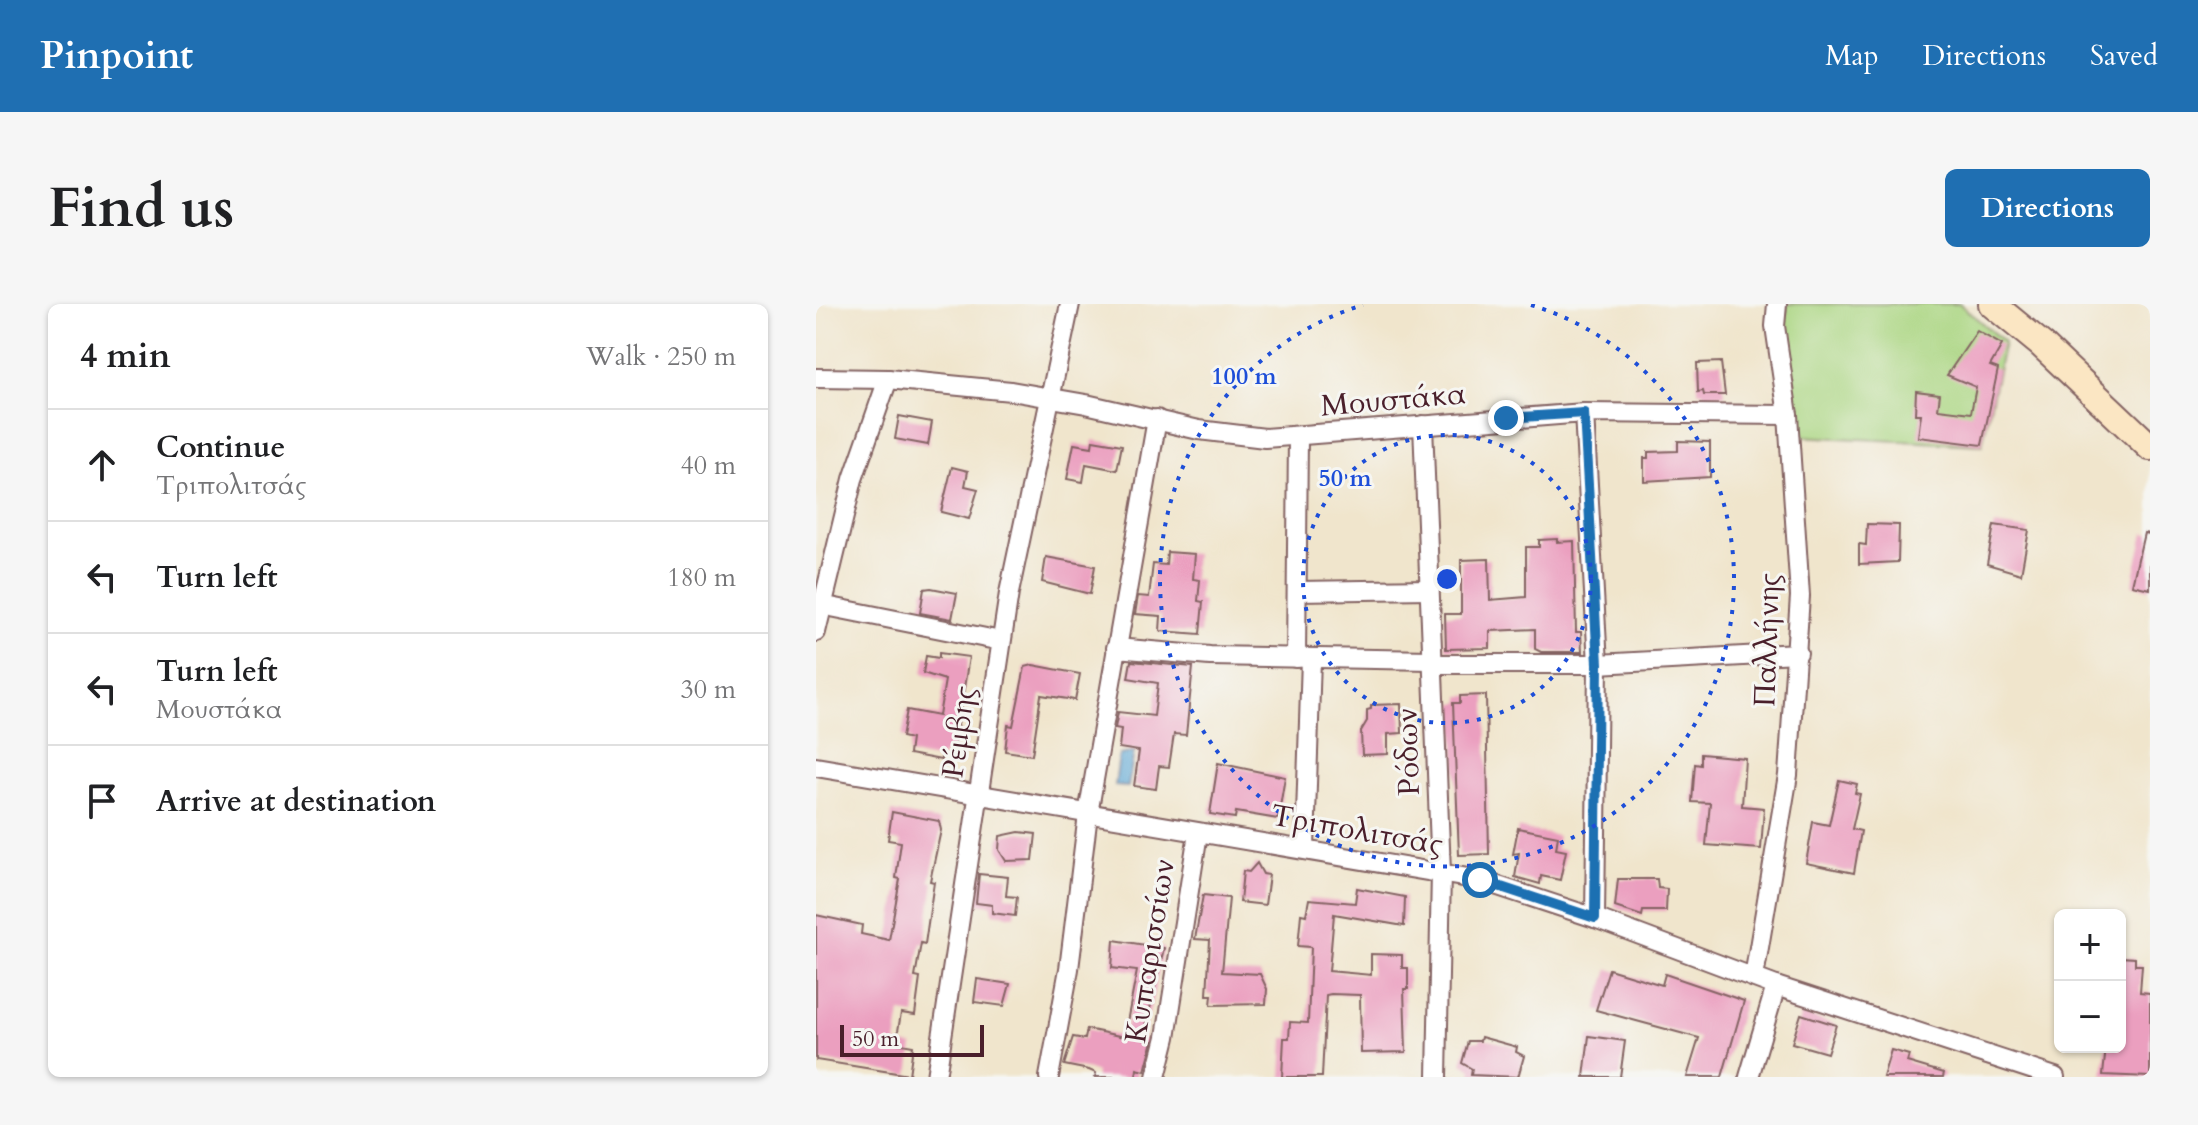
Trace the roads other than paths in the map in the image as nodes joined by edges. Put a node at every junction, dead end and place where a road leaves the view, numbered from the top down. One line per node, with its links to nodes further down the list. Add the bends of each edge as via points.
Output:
1 (1070, 304): 6 (street, Ρέμβης)
2 (1777, 304): 8 (street, Παλλήνης, via 1775,326)
3 (1992, 304): 12 (main road)
4 (816, 378): 5 (street, Μουστάκα)
5 (888, 379): 6 (street, Μουστάκα); 15 (street, via 853,479)
6 (1049, 397): 9 (street, Μουστάκα); 17 (street, Ρέμβης)
7 (1584, 413): 8 (street, Μουστάκα); 10 (street, Μουστάκα); 22 (street)
8 (1788, 415): 19 (street, Παλλήνης, via 1800,596)
9 (1157, 419): 11 (street, Μουστάκα, via 1199,430); 18 (street)
10 (1423, 425): 11 (street, Μουστάκα); 13 (street, Ρόδων)
11 (1298, 437): 14 (street)
12 (2150, 447)
13 (1430, 589): 14 (street); 21 (street, Ρόδων)
14 (1297, 591): 20 (street)
15 (820, 604): 16 (street); 17 (street)
16 (816, 632)
17 (1001, 641): 24 (street, Ρέμβης)
18 (1116, 648): 20 (street); 25 (street)
19 (1798, 653): 22 (street); 30 (street, Παλλήνης, via 1788,775)
20 (1304, 658): 21 (street); 27 (street)
21 (1432, 662): 22 (street); 28 (street, Ρόδων)
22 (1598, 664): 29 (street)
23 (816, 767): 24 (street, Τριπολιτσάς)
24 (978, 796): 25 (street, Τριπολιτσάς); 33 (street, Ρέμβης)
25 (1088, 814): 26 (street, Τριπολιτσάς); 34 (street)
26 (1198, 833): 27 (street, Τριπολιτσάς); 35 (street, Κυπαρισσίων)
27 (1305, 848): 28 (street, Τριπολιτσάς)
28 (1441, 872): 29 (street, Τριπολιτσάς); 36 (street, Ρόδων)
29 (1595, 918): 30 (street, Τριπολιτσάς)
30 (1754, 977): 31 (street, Τριπολιτσάς)
31 (1776, 986): 32 (street, Τριπολιτσάς); 37 (street)
32 (2005, 1069): 38 (street, Τριπολιτσάς)
33 (936, 1077)
34 (1049, 1077)
35 (1156, 1077)
36 (1437, 1077)
37 (1749, 1077)
38 (2055, 1077)

